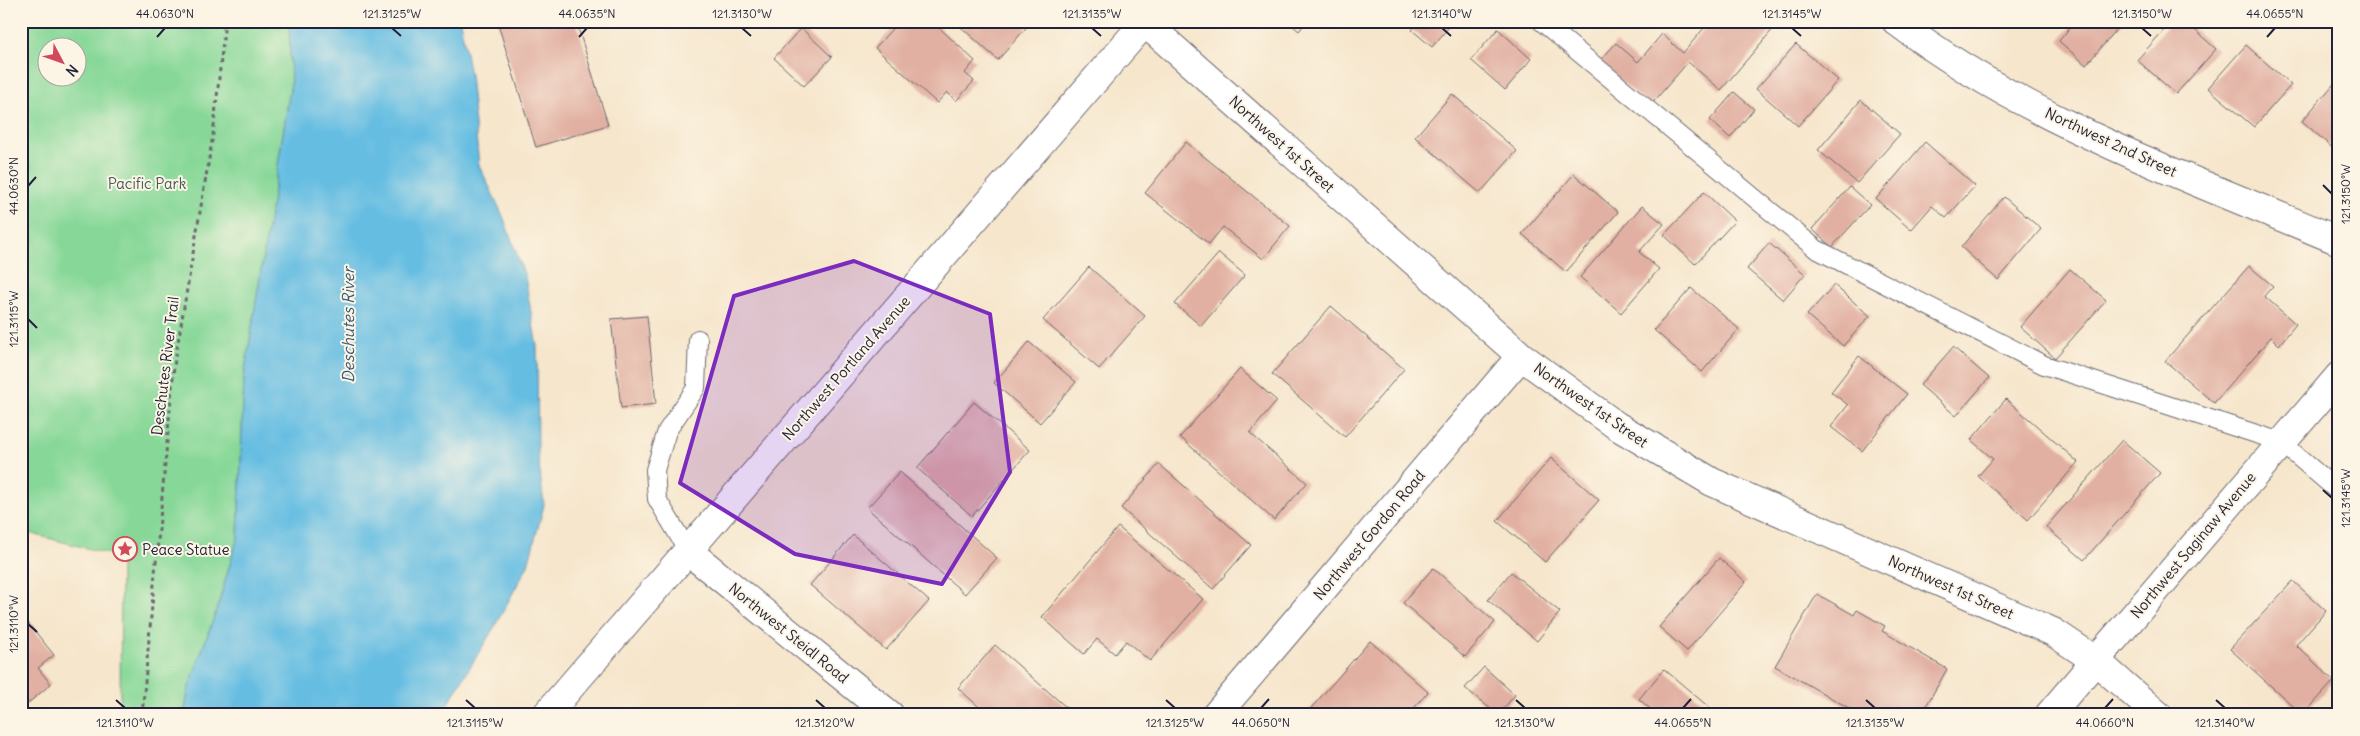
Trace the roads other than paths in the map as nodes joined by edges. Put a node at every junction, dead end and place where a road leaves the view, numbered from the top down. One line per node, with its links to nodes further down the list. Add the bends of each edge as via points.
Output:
1 (1541, 21): 8 (lane, via 1816,248 2044,365)
2 (1896, 21): 4 (street, Northwest 2nd Street, via 1918,39 2012,96 2131,153)
3 (1145, 22): 6 (street, Northwest 1st Street); 10 (street, Northwest Portland Avenue)
4 (2339, 241)
5 (698, 338): 10 (lane, via 696,388 667,432 655,470 657,499)
6 (1521, 356): 11 (street, Northwest 1st Street, via 1617,426 1712,482 2054,632); 14 (street, Northwest Gordon Road)
7 (2339, 376): 8 (street, Northwest Saginaw Avenue)
8 (2281, 442): 9 (lane); 11 (street, Northwest Saginaw Avenue)
9 (2339, 492)
10 (688, 551): 12 (street, Northwest Portland Avenue); 13 (street, Northwest Steidl Road)
11 (2095, 660): 15 (street, Northwest Saginaw Avenue); 16 (street, Northwest 1st Street)
12 (546, 715)
13 (890, 715)
14 (1216, 715)
15 (2049, 715)
16 (2158, 715)

